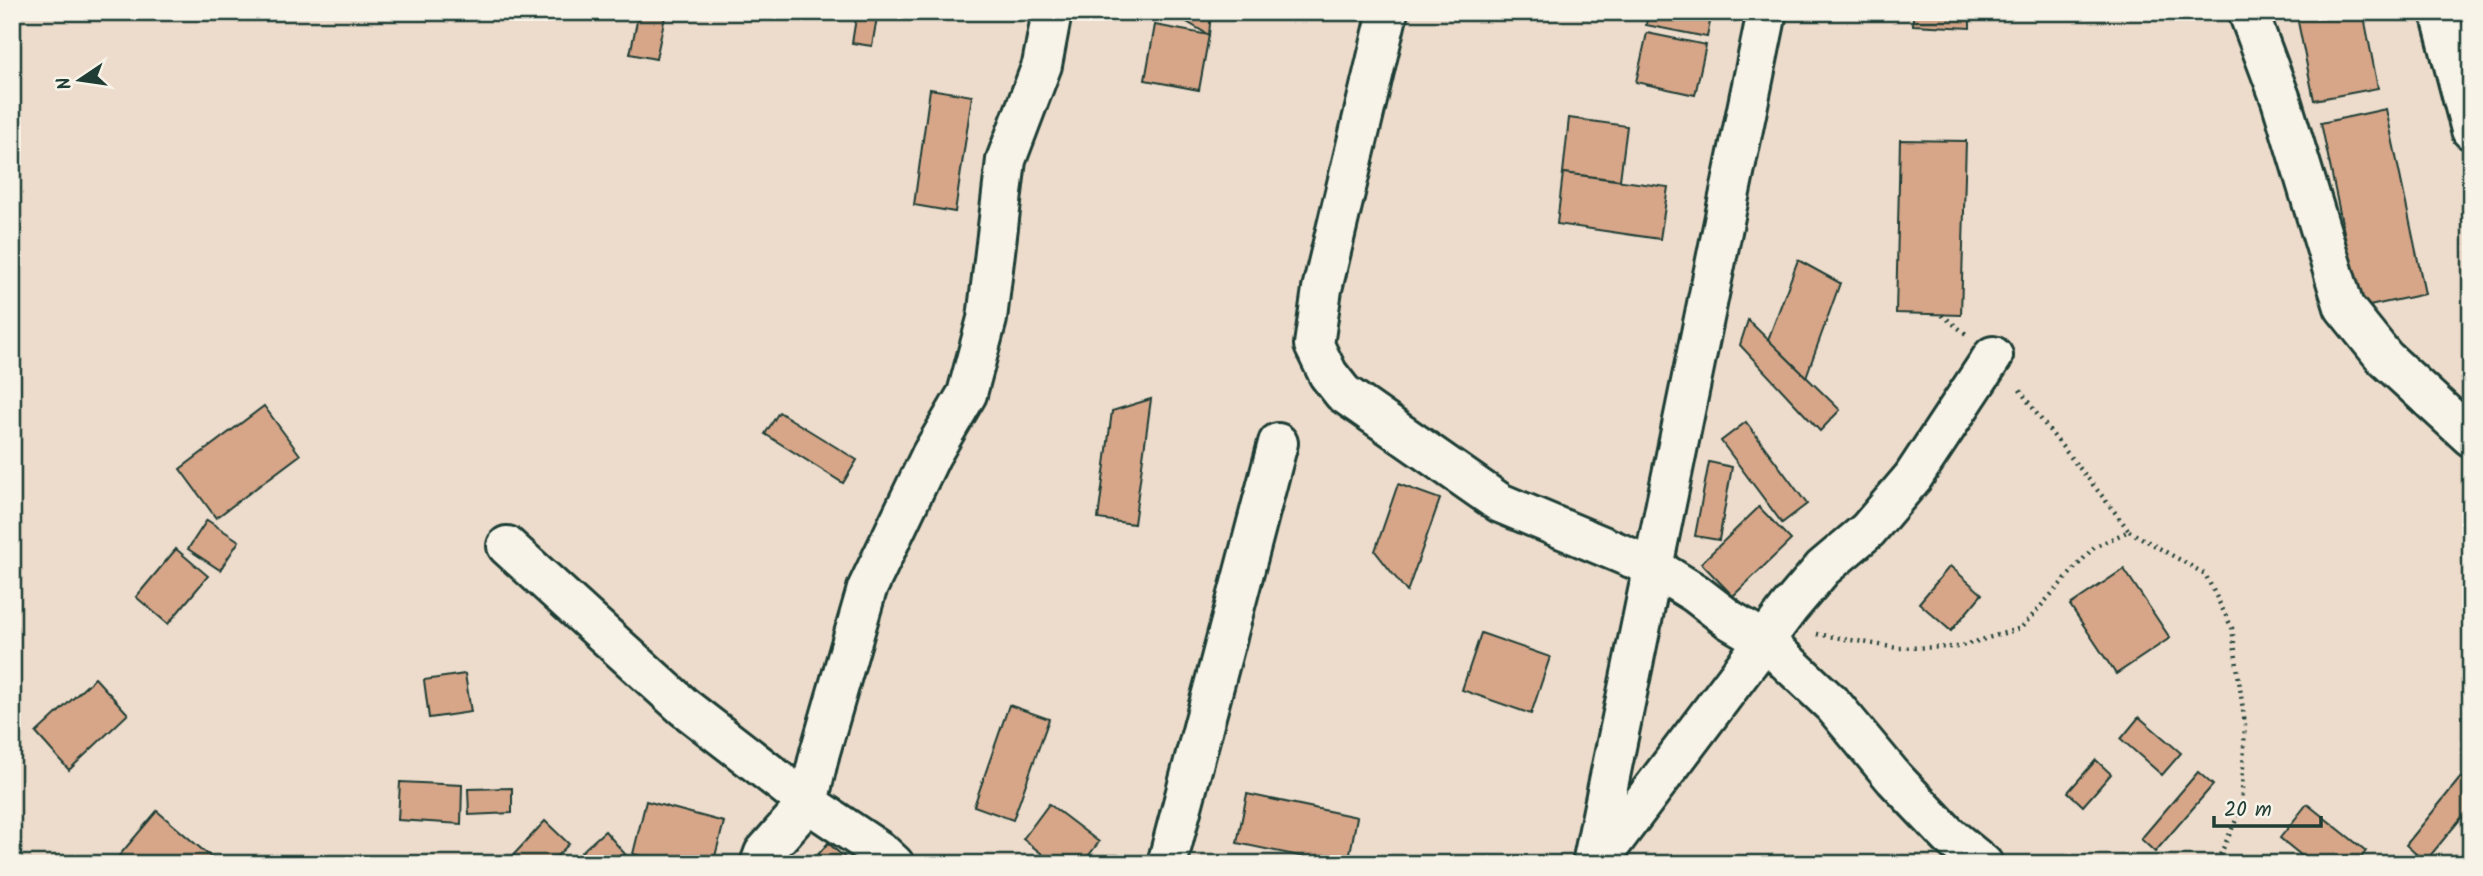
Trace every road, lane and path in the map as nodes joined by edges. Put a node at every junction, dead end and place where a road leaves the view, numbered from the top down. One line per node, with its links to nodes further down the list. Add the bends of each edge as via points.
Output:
1 (1052, 12): 15 (street, via 1042,65 1006,160 988,319 967,394 931,455 867,589)
2 (1388, 12): 13 (street, via 1322,289 1314,345 1343,393 1500,503)
3 (1767, 12): 13 (street)
4 (2248, 12): 9 (street, via 2281,100 2344,307 2385,358)
5 (2440, 12): 6 (street)
6 (2471, 130)
7 (1942, 315): 8 (path)
8 (1993, 356): 11 (path); 14 (street, via 1913,477 1868,530 1823,568)
9 (2471, 437)
10 (1278, 443): 18 (street)
11 (2129, 531): 14 (path, via 2094,547 2021,628 1958,647 1897,649 1805,632); 21 (path, via 2205,574 2232,628 2245,725 2241,809)
12 (507, 546): 15 (street, via 684,707)
13 (1653, 567): 14 (street); 19 (street)
14 (1764, 640): 19 (street); 20 (street, via 1834,706 1949,836)
15 (808, 803): 16 (street, via 764,853); 17 (street)
16 (760, 864)
17 (894, 864)
18 (1167, 864)
19 (1594, 864)
20 (1983, 864)
21 (2216, 864)

